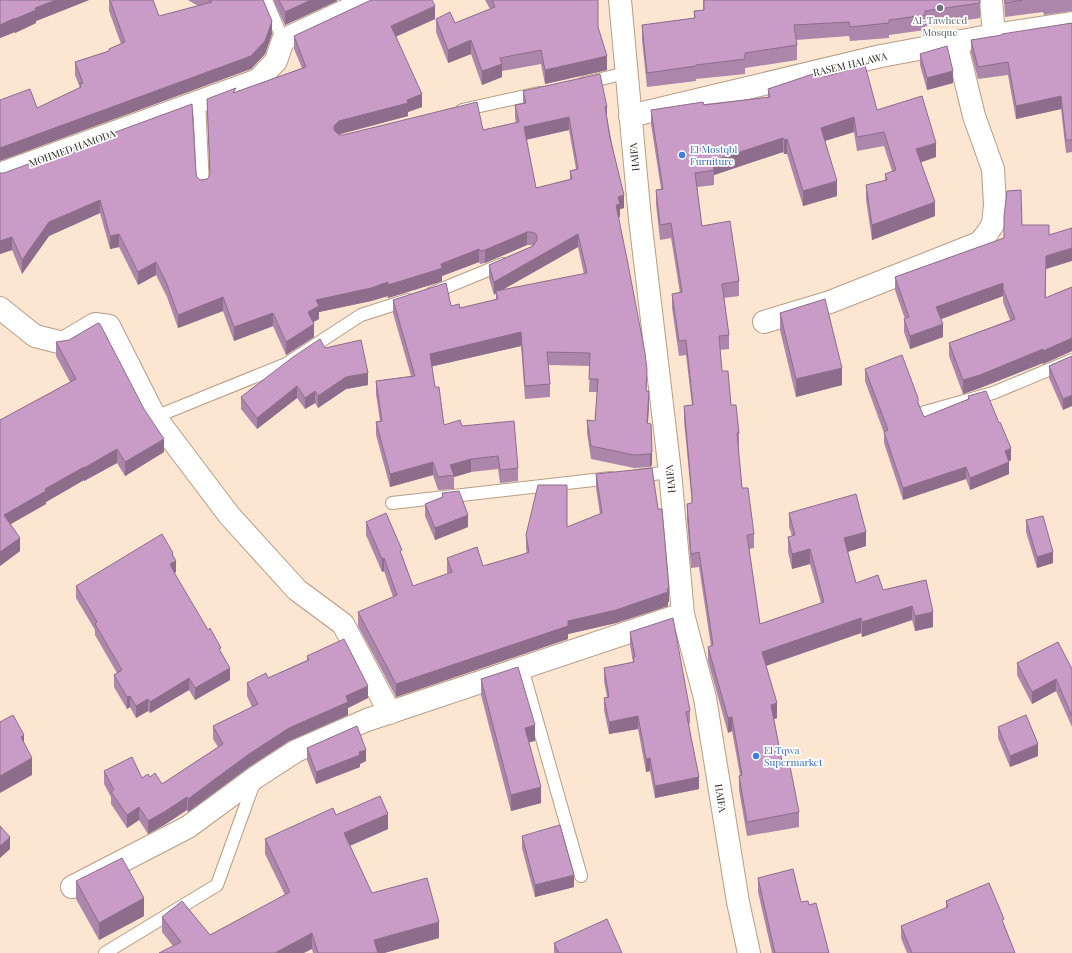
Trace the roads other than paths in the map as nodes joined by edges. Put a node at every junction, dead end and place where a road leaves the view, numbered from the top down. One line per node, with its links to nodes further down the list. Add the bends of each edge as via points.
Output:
1 (266, 0): 7 (lane)
2 (368, 0): 7 (street)
3 (620, 0): 9 (street, HAIFA)
4 (991, 0): 6 (street)
5 (1072, 23): 6 (street, RASEM HALAWA)
6 (994, 35): 8 (street, RASEM HALAWA)
7 (283, 40): 12 (street, MOHMED HAMODA, via 276,61 258,80)
8 (956, 42): 14 (street, RASEM HALAWA, via 881,56); 19 (street, via 974,116 993,169 994,218 986,235 979,243 830,302)
9 (626, 73): 10 (lane); 14 (street, HAIFA)
10 (575, 85)
11 (553, 90): 13 (lane)
12 (199, 102): 15 (street, MOHMED HAMODA); 16 (lane)
13 (454, 112)
14 (630, 116): 23 (street, HAIFA)
15 (0, 174)
16 (203, 186)
17 (516, 258): 22 (lane, via 443,289 361,315 286,364)
18 (0, 308): 22 (street, via 35,336 63,343 95,324 109,326)
19 (764, 322)
20 (1072, 360): 21 (lane, via 993,393)
21 (925, 412)
22 (155, 417): 27 (street, via 229,515 297,590 343,624)
23 (670, 472): 24 (lane); 25 (street, HAIFA)
24 (392, 503)
25 (683, 614): 26 (street); 32 (street, HAIFA, via 705,698 738,902)
26 (522, 668): 27 (street); 29 (lane)
27 (390, 713): 28 (street, via 296,750)
28 (256, 777): 30 (street, via 188,827); 31 (lane, via 217,884)
29 (581, 876)
30 (72, 887)
31 (105, 953)
32 (750, 953)

